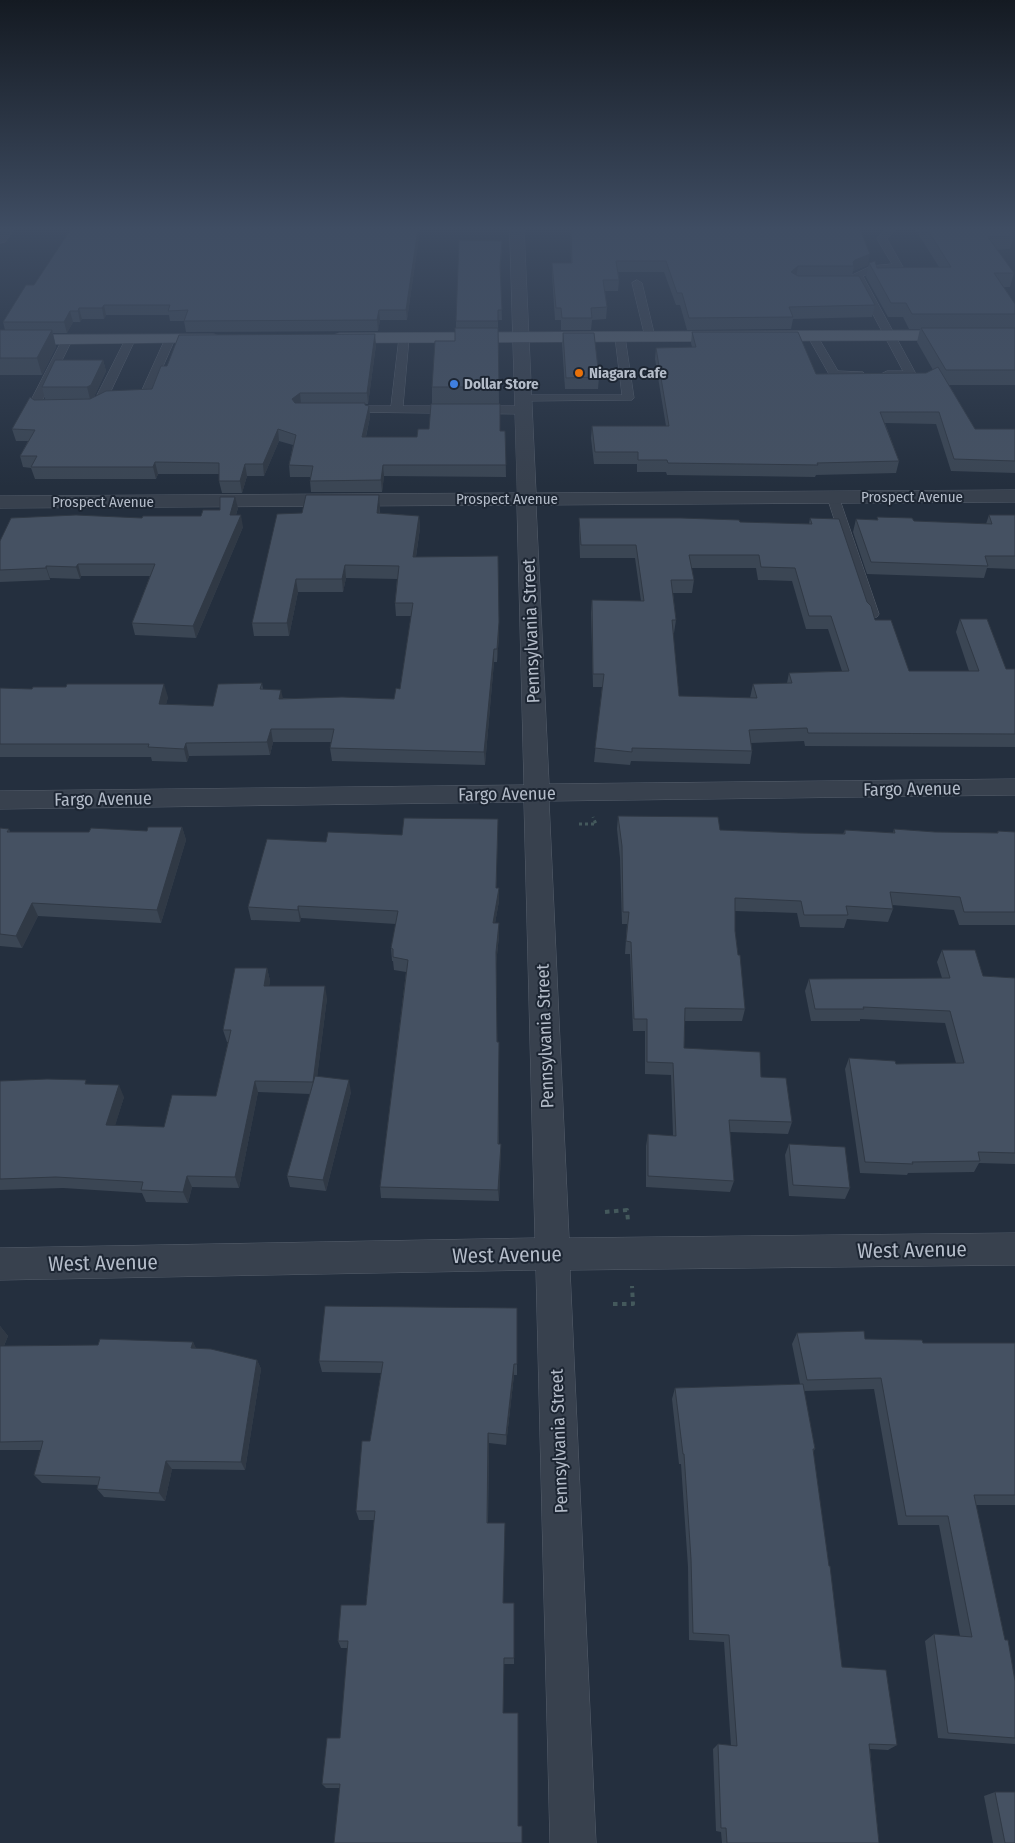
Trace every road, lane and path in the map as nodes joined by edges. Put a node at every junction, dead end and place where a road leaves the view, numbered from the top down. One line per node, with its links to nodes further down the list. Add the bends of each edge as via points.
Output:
1 (519, 315): 7 (street, Pennsylvania Street)
2 (645, 315): 9 (lane)
3 (878, 315): 6 (lane)
4 (1015, 335): 6 (main road)
5 (813, 336): 6 (main road); 6 (lane, via 834,374 910,374); 9 (main road)
6 (891, 336)
7 (520, 337): 8 (main road); 11 (main road); 20 (street, Pennsylvania Street)
8 (620, 337): 9 (main road); 20 (lane, via 628,398)
9 (650, 337)
10 (326, 338): 11 (main road)
11 (404, 338): 22 (lane)
12 (170, 339): 13 (main road); 16 (main road); 17 (lane, via 146,394)
13 (229, 339)
14 (0, 340): 15 (main road)
15 (67, 340): 16 (main road); 18 (lane, via 36,402 37,405)
16 (130, 340): 17 (lane)
17 (104, 396): 19 (lane)
18 (70, 404)
19 (93, 404)
20 (523, 404): 22 (lane); 25 (street, Pennsylvania Street)
21 (330, 410): 22 (lane)
22 (397, 410)
23 (1015, 496): 24 (street, Prospect Avenue)
24 (833, 497): 25 (street, Prospect Avenue); 27 (lane)
25 (526, 499): 26 (street, Prospect Avenue); 29 (street, Pennsylvania Street)
26 (0, 502)
27 (872, 614)
28 (1015, 787): 29 (street, Fargo Avenue)
29 (537, 793): 30 (street, Fargo Avenue); 36 (street, Pennsylvania Street)
30 (0, 800)
31 (579, 824): 32 (path)
32 (596, 824)
33 (627, 1210): 34 (path)
34 (605, 1212)
35 (1015, 1249): 36 (street, West Avenue)
36 (553, 1254): 37 (street, West Avenue); 40 (street, Pennsylvania Street)
37 (0, 1264)
38 (632, 1286): 39 (path, via 633,1304)
39 (613, 1304)
40 (573, 1843)

